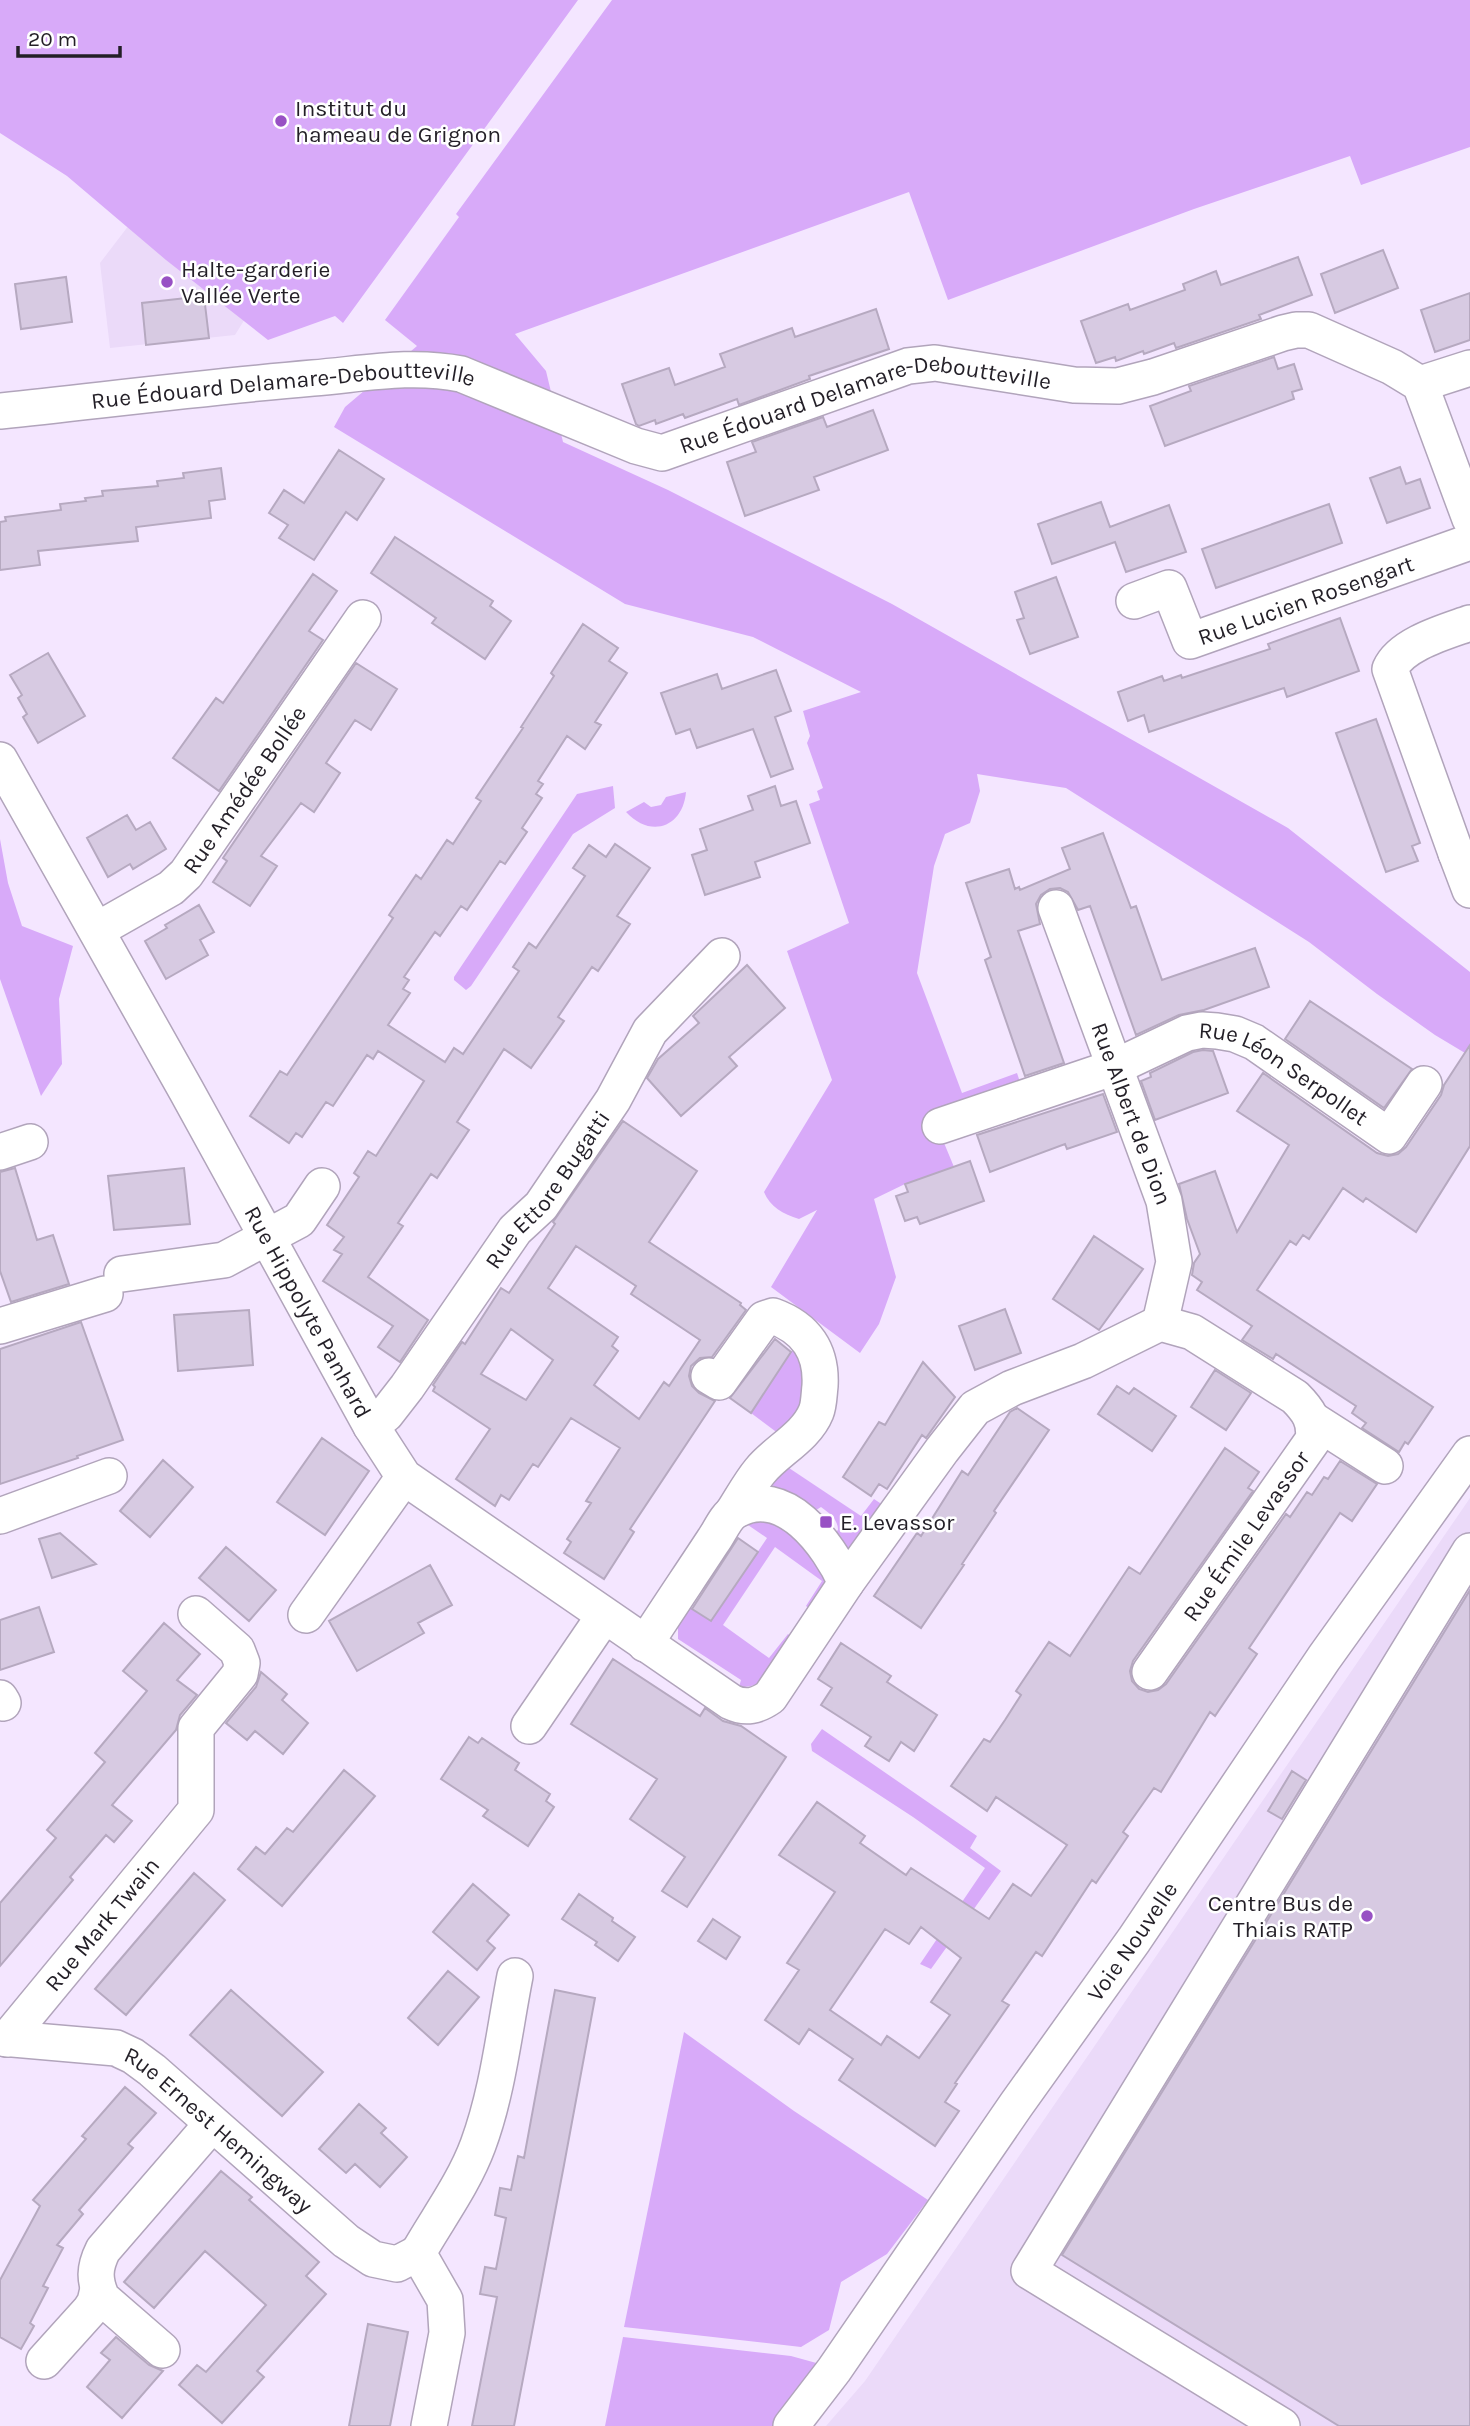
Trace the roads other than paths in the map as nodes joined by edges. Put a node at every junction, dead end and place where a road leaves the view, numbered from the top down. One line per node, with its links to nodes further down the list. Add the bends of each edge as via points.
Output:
1 (1470, 368): 2 (street)
2 (1420, 384): 3 (street, Rue Édouard Delamare-Deboutteville, via 1325,336 1296,330 1118,386 1074,386 935,363 908,366 662,453 461,374 433,368); 4 (street)
3 (0, 411)
4 (1470, 519)
5 (1470, 542): 6 (street, Rue Lucien Rosengart, via 1190,641 1169,588)
6 (1134, 601)
7 (363, 618): 13 (street, Rue Amédée Bollée, via 186,874 171,888)
8 (1470, 623): 10 (street, via 1400,653 1390,669)
9 (0, 760): 13 (street, Rue Hippolyte Panhard)
10 (1463, 857): 11 (street)
11 (1470, 890)
12 (1056, 908): 15 (street, Rue Albert de Dion)
13 (97, 930): 19 (street, Rue Hippolyte Panhard)
14 (722, 956): 24 (street, Rue Ettore Bugatti, via 650,1031 613,1100 541,1206 516,1230 407,1387)
15 (1115, 1067): 16 (street, Rue Léon Serpollet, via 1187,1033 1235,1034 1254,1042 1389,1136); 17 (street); 20 (street, Rue Albert de Dion, via 1164,1200 1174,1262)
16 (1424, 1084)
17 (940, 1126)
18 (322, 1186): 19 (street, via 299,1220)
19 (265, 1238): 21 (street, via 225,1260 114,1284); 24 (street, Rue Hippolyte Panhard)
20 (1160, 1323): 23 (street, Rue Émile Levassor, via 1192,1332 1295,1398); 32 (street, via 975,1408)
21 (0, 1326)
22 (709, 1376): 29 (street, via 719,1382 764,1319 773,1316 809,1341 821,1372 817,1412 760,1470)
23 (1313, 1420): 26 (street); 37 (street, Rue Émile Levassor, via 1314,1440)
24 (371, 1426): 28 (street, Rue Hippolyte Panhard)
25 (1470, 1454): 47 (street, Voie Nouvelle)
26 (1385, 1466)
27 (109, 1476): 30 (street)
28 (404, 1476): 34 (street); 35 (street, Rue Hippolyte Panhard)
29 (733, 1512): 32 (street, via 761,1503 789,1511 811,1529); 36 (street)
30 (0, 1516)
31 (1470, 1551): 48 (street, via 1029,2271)
32 (846, 1583): 36 (street, Rue Hippolyte Panhard, via 770,1697 760,1704 731,1702)
33 (196, 1614): 40 (street, Rue Mark Twain, via 237,1650 242,1663 240,1674 196,1728 196,1810)
34 (306, 1615)
35 (604, 1616): 36 (street, Rue Hippolyte Panhard); 38 (street)
36 (645, 1644)
37 (1150, 1672)
38 (529, 1726)
39 (515, 1976): 42 (street, via 478,2145)
40 (3, 2039): 41 (street, Rue Ernest Hemingway, via 116,2048 152,2070)
41 (212, 2124): 42 (street, Rue Ernest Hemingway, via 346,2241 373,2259 397,2264); 43 (street, via 103,2250 95,2269)
42 (418, 2253): 46 (street, via 445,2300 447,2333)
43 (98, 2288): 44 (street, via 102,2298); 45 (street, via 90,2310)
44 (162, 2350)
45 (44, 2361)
46 (429, 2426)
47 (792, 2426)
48 (1282, 2426)

